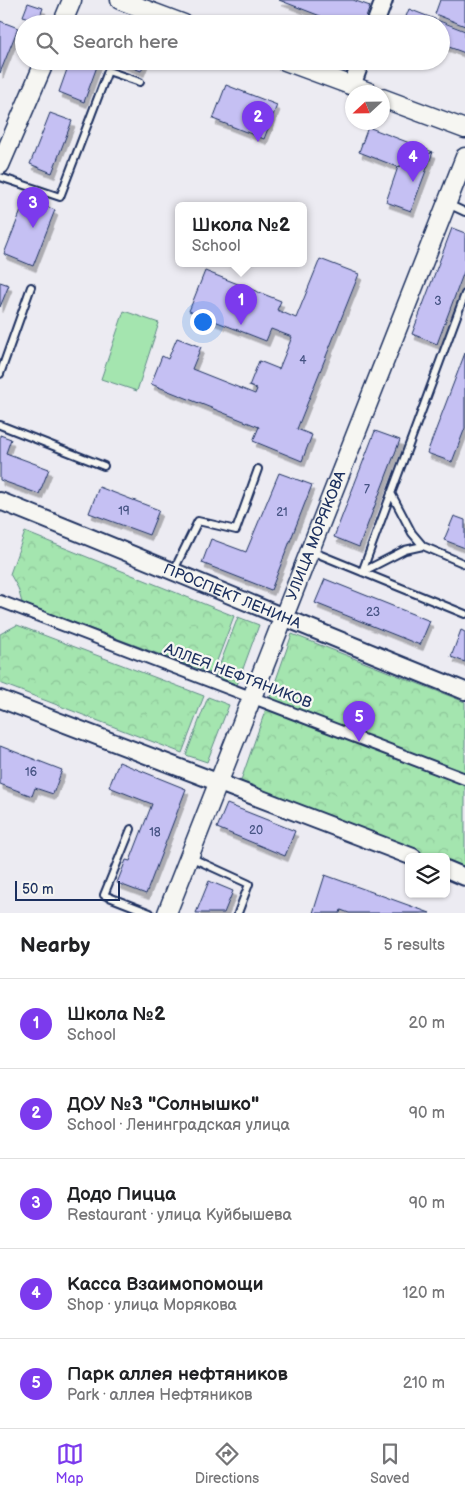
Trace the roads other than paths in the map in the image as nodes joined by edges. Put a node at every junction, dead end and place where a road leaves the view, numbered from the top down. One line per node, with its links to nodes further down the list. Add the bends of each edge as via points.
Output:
1 (72, 0): 4 (main road)
2 (120, 0): 5 (main road)
3 (384, 0): 6 (street)
4 (66, 15)
5 (160, 15)
6 (378, 15)
7 (41, 70): 16 (main road)
8 (309, 70): 11 (main road)
9 (358, 70): 12 (street)
10 (140, 82): 17 (lane, via 108,71 60,197)
11 (349, 85)
12 (352, 85)
13 (390, 101): 14 (main road)
14 (465, 129)
15 (465, 157): 18 (main road, УЛИЦА МОРЯКОВА)
16 (0, 165)
17 (0, 177)
18 (446, 204): 19 (lane); 29 (main road, УЛИЦА МОРЯКОВА)
19 (465, 212)
20 (31, 287): 22 (lane)
21 (465, 294): 26 (lane)
22 (0, 374)
23 (0, 425): 24 (lane)
24 (104, 466)
25 (258, 469): 31 (lane, via 236,530 198,521)
26 (391, 493): 28 (lane, via 412,533); 32 (lane)
27 (0, 502): 31 (street, ПРОСПЕКТ ЛЕНИНА)
28 (423, 546): 30 (lane); 32 (lane, via 405,550)
29 (310, 550): 32 (lane); 35 (main road, УЛИЦА МОРЯКОВА)
30 (465, 564)
31 (174, 570): 35 (street, ПРОСПЕКТ ЛЕНИНА)
32 (362, 572): 34 (lane)
33 (0, 601): 37 (street, АЛЛЕЯ НЕФТЯНИКОВ)
34 (465, 614)
35 (283, 618): 36 (street, ПРОСПЕКТ ЛЕНИНА); 37 (main road, УЛИЦА МОРЯКОВА)
36 (465, 691)
37 (252, 697): 39 (street, АЛЛЕЯ НЕФТЯНИКОВ); 40 (main road, УЛИЦА МОРЯКОВА)
38 (0, 699): 40 (street)
39 (465, 779)
40 (218, 782): 42 (street); 43 (main road, УЛИЦА МОРЯКОВА)
41 (131, 829): 46 (lane, via 104,895)
42 (405, 854)
43 (189, 856): 47 (main road, УЛИЦА МОРЯКОВА); 48 (lane, via 249,884)
44 (450, 871): 45 (street)
45 (465, 877)
46 (150, 913)
47 (167, 913)
48 (238, 913)

